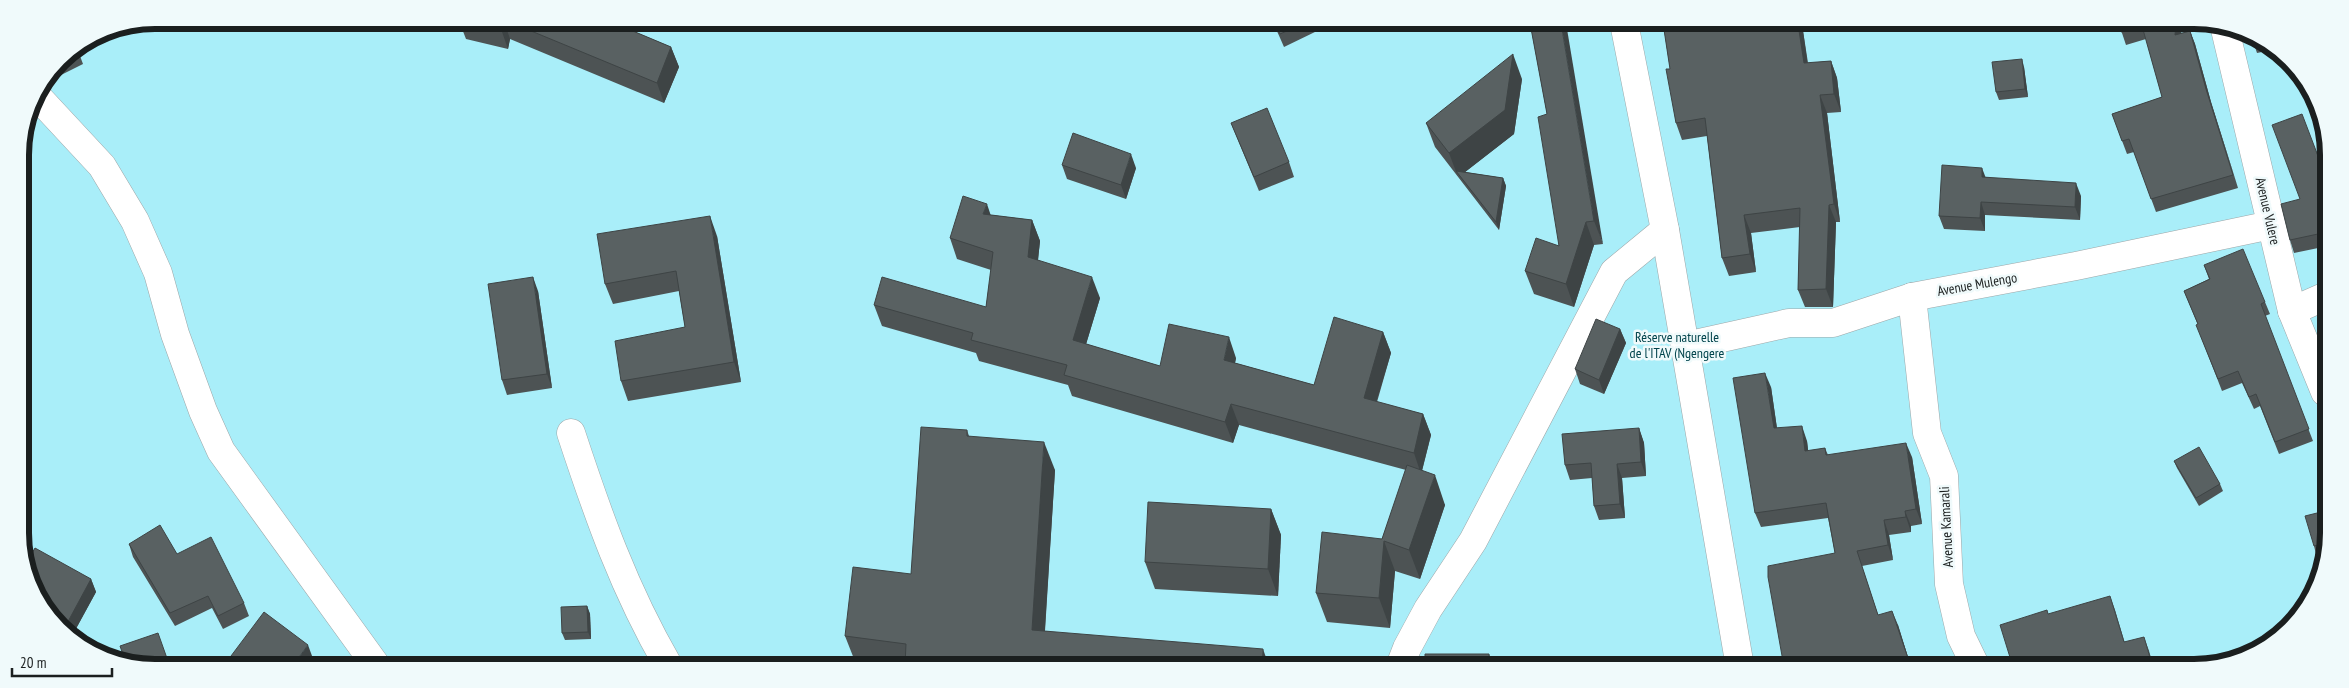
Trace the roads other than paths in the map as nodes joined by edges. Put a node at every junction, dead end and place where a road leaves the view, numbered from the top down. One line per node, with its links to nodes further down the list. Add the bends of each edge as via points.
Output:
1 (1625, 29): 5 (street)
2 (2226, 33): 4 (street, Avenue Vulere)
3 (41, 101): 12 (street, via 102,166 135,221 158,272 178,342 221,451)
4 (2271, 225): 6 (street, Avenue Mulengo); 8 (street, Avenue Vulere)
5 (1665, 230): 9 (street); 14 (street, via 1614,272 1473,541 1428,609)
6 (1912, 296): 9 (street, Avenue Mulengo, via 1834,322 1789,323); 16 (street, Avenue Kamarali, via 1927,433 1944,476 1949,584 1961,636)
7 (2320, 299): 8 (street)
8 (2292, 312): 10 (street, Avenue Vulere)
9 (1686, 346): 15 (street)
10 (2320, 380)
11 (571, 433): 13 (street, via 604,533 644,624)
12 (370, 659)
13 (664, 659)
14 (1403, 659)
15 (1739, 659)
16 (1972, 659)

